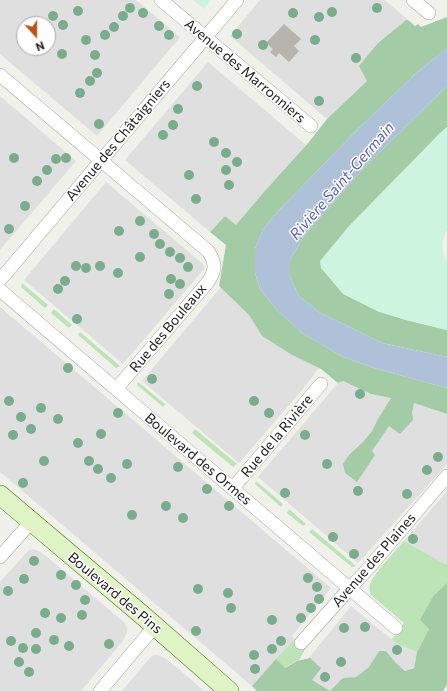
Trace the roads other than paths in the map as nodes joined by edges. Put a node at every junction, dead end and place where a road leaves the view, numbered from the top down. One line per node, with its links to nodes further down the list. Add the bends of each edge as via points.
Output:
1 (161, 0): 5 (street, Avenue des Marronniers)
2 (237, 0): 5 (street, Avenue des Châtaigniers)
3 (413, 0): 4 (street)
4 (429, 14)
5 (205, 38): 7 (street, Avenue des Marronniers); 8 (street, Avenue des Châtaigniers)
6 (0, 75): 8 (street)
7 (311, 126)
8 (100, 160): 9 (street, Avenue des Châtaigniers); 12 (street, Rue des Bouleaux, via 208,251 214,264 214,272 208,282)
9 (0, 280)
10 (0, 290): 12 (street, Boulevard des Ormes)
11 (322, 384): 14 (street, Rue de la Rivière)
12 (116, 389): 14 (street, Boulevard des Ormes)
13 (447, 476): 18 (street, Avenue des Plaines)
14 (233, 488): 18 (street, Boulevard des Ormes)
15 (0, 495): 16 (street, Boulevard des Pins)
16 (31, 522): 17 (street); 19 (street, Boulevard des Pins)
17 (0, 557)
18 (349, 589): 20 (street, Boulevard des Ormes); 21 (street, Avenue des Plaines)
19 (155, 626): 22 (street); 23 (street, Boulevard des Pins)
20 (396, 628)
21 (301, 643)
22 (100, 691)
23 (229, 691)

